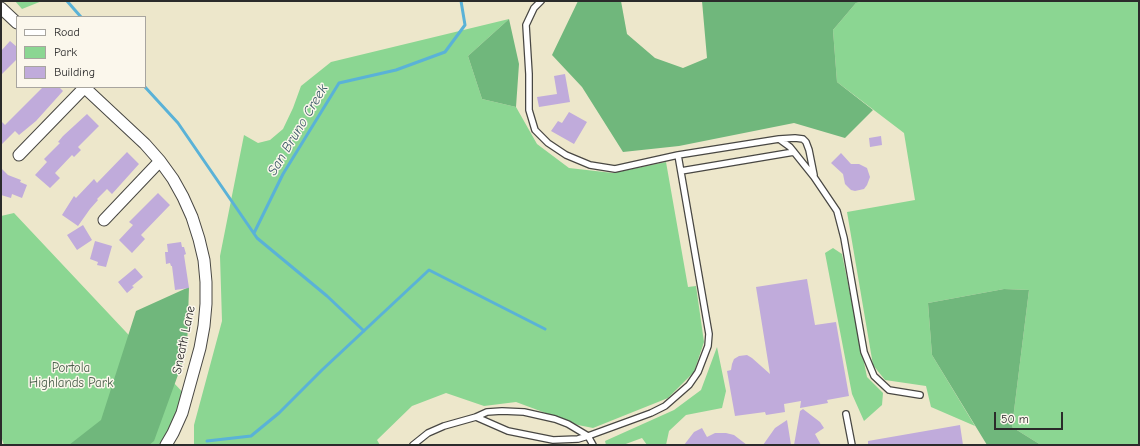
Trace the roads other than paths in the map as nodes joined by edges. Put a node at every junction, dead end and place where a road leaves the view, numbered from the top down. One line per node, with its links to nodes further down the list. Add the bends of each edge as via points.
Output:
1 (541, 1): 9 (lane, via 534,8 526,25 529,110 535,130 566,155 590,166 615,169)
2 (3, 14): 3 (street)
3 (16, 22)
4 (83, 88): 8 (street)
5 (85, 88): 10 (street, Sneath Lane)
6 (779, 139): 7 (lane); 9 (lane); 12 (lane, via 795,138 806,142)
7 (794, 152): 11 (lane); 12 (lane)
8 (19, 155)
9 (678, 155): 11 (lane)
10 (160, 161): 13 (street); 18 (street, Sneath Lane, via 192,217 202,253 206,282 205,319 200,348 182,413)
11 (681, 171): 17 (lane, via 708,334 704,359 689,385 665,406)
12 (814, 177): 14 (lane, via 837,211 846,245 864,352 874,376 889,390)
13 (104, 220)
14 (920, 395)
15 (846, 414): 21 (lane)
16 (476, 417): 17 (lane, via 508,431 553,440); 17 (lane, via 487,412 524,412 555,419); 19 (lane, via 428,433)
17 (588, 436): 20 (lane)
18 (166, 445)
19 (413, 445)
20 (593, 445)
21 (852, 445)

